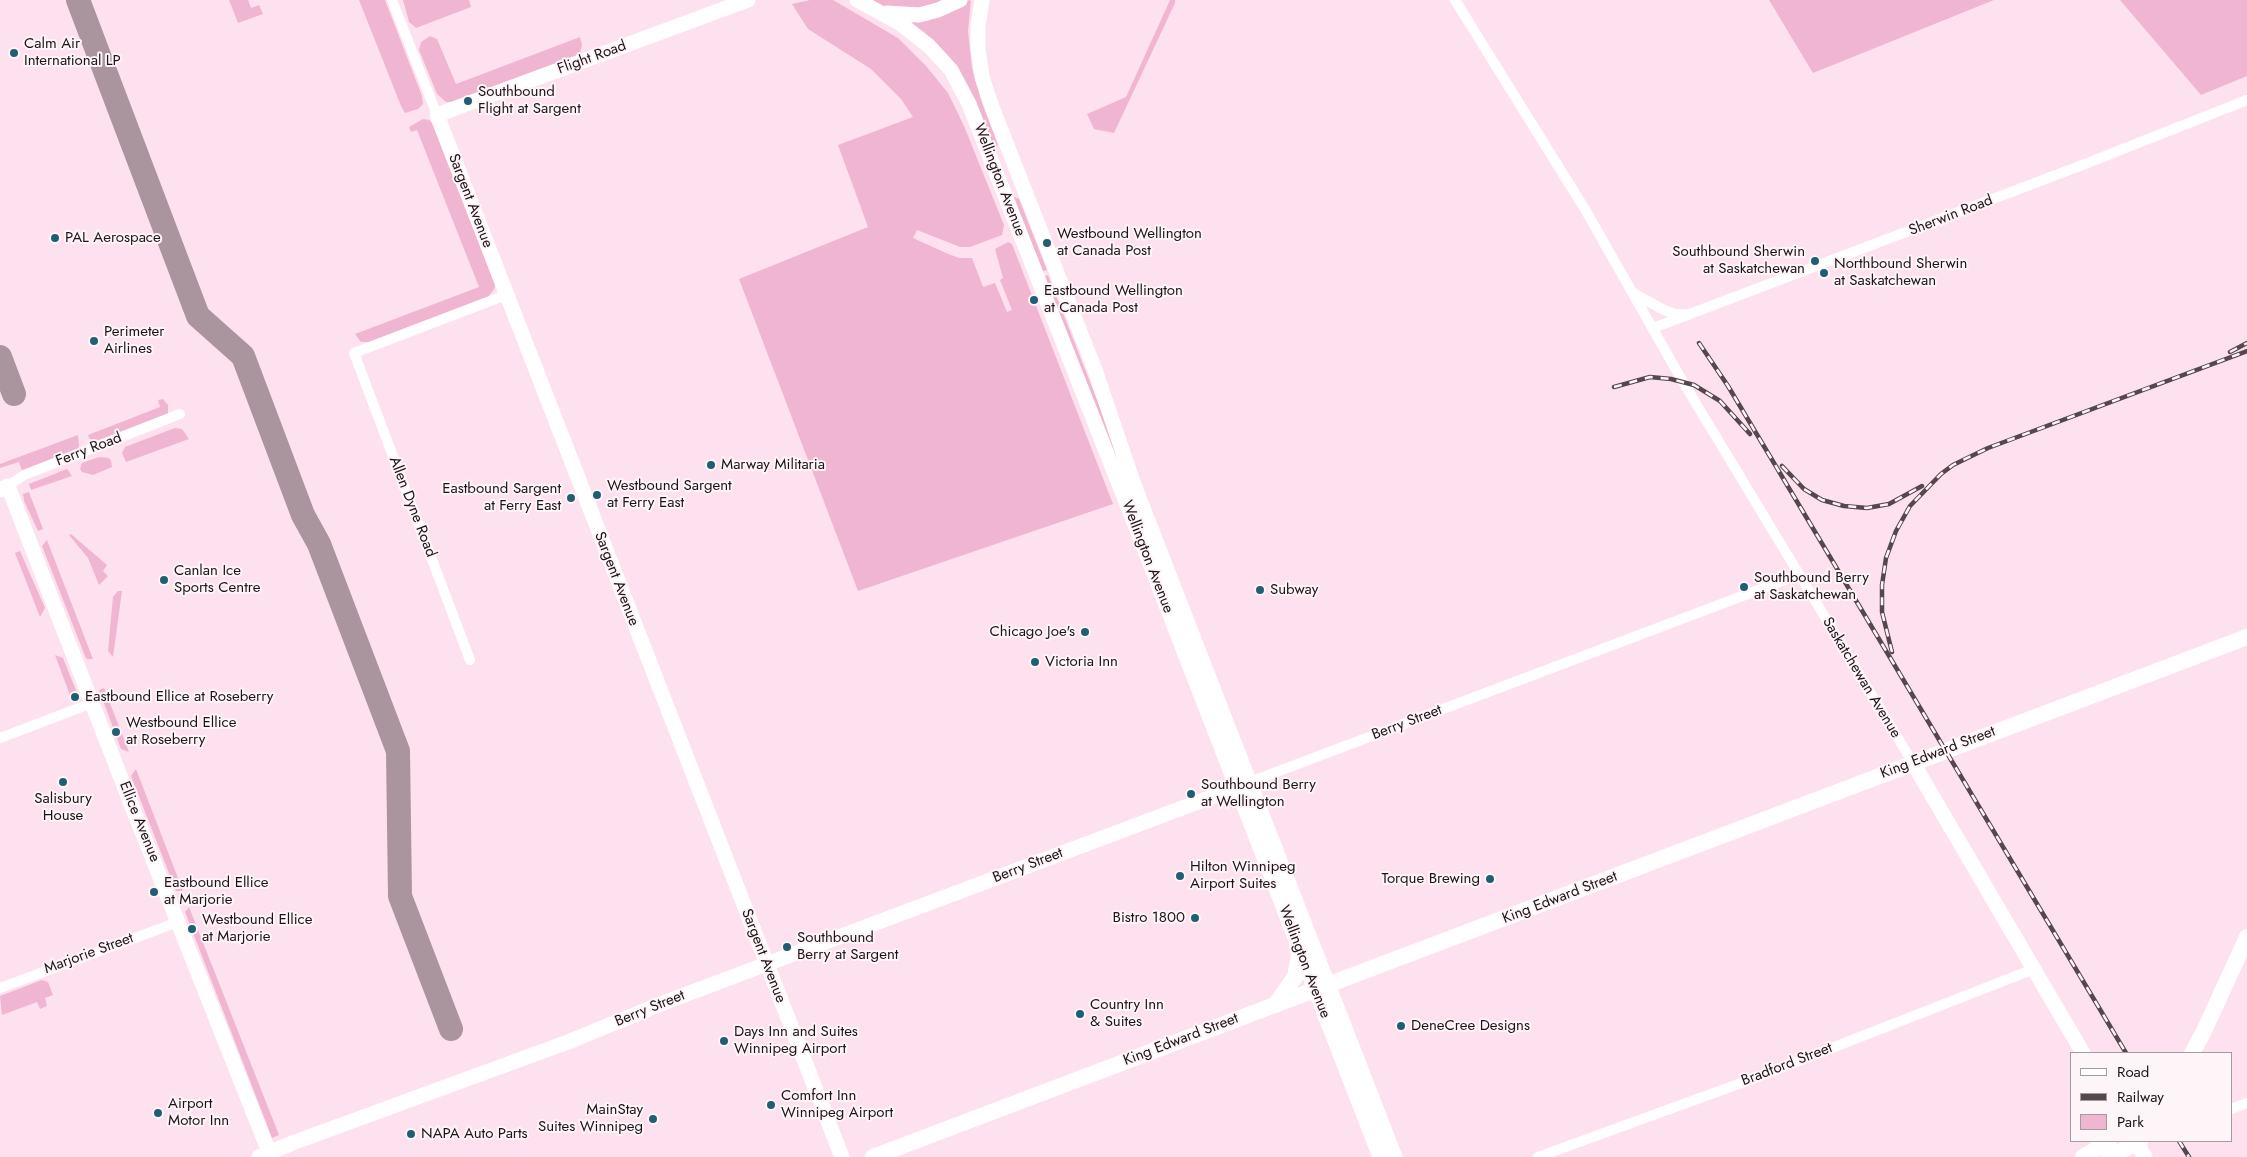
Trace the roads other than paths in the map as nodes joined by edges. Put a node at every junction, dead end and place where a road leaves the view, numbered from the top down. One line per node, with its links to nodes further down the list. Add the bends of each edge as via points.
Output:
1 (392, 0): 9 (street, Sargent Avenue)
2 (748, 0): 9 (main road, Flight Road)
3 (857, 0): 7 (main road, Wellington Avenue)
4 (960, 0): 7 (main road, via 919,14)
5 (982, 0): 16 (main road, Wellington Avenue, via 978,48 986,90 1095,370)
6 (1455, 0): 10 (street, Saskatchewan Avenue)
7 (878, 11): 16 (main road, Wellington Avenue, via 909,29 929,46 951,70 964,92)
8 (2247, 100): 12 (street, Sherwin Road)
9 (437, 115): 11 (main road, Sargent Avenue)
10 (1633, 293): 12 (street, via 1670,312); 13 (street, Saskatchewan Avenue)
11 (506, 294): 19 (street, Allen Dyne Road, via 354,353); 27 (main road, Sargent Avenue)
12 (1694, 313): 13 (street, Sherwin Road)
13 (1653, 328): 17 (street, Saskatchewan Avenue)
14 (180, 414): 15 (street, Ferry Road, via 24,475)
15 (4, 488): 20 (main road, Ellice Avenue)
16 (1136, 509): 23 (main road, Wellington Avenue)
17 (1798, 575): 22 (street, Saskatchewan Avenue); 23 (street, Berry Street)
18 (2247, 637): 22 (main road, King Edward Street)
19 (470, 660)
20 (92, 703): 21 (street); 24 (main road, Ellice Avenue)
21 (0, 738)
22 (1913, 763): 28 (main road, Saskatchewan Avenue); 30 (main road, King Edward Street)
23 (1244, 785): 26 (main road, Wellington Avenue); 27 (main road, Berry Street); 30 (main road, Wellington Avenue)
24 (178, 922): 29 (street, Marjorie Street); 40 (main road, Ellice Avenue)
25 (2247, 937): 33 (main road)
26 (1297, 944): 30 (main road, Wellington Avenue); 31 (main road, via 1299,956 1295,977)
27 (766, 964): 40 (main road, Berry Street); 41 (main road, Sargent Avenue)
28 (2034, 969): 32 (main road, Saskatchewan Avenue); 45 (street, Bradford Street)
29 (0, 988)
30 (1322, 988): 31 (main road, King Edward Street); 34 (main road, Wellington Avenue)
31 (1275, 1005): 42 (main road, King Edward Street)
32 (2082, 1052)
33 (2193, 1052)
34 (1354, 1073): 43 (main road, Wellington Avenue); 44 (main road, Wellington Avenue)
35 (2247, 1103): 36 (street)
36 (2232, 1109)
37 (2107, 1142): 46 (main road)
38 (2135, 1142): 47 (main road)
39 (2138, 1142): 48 (main road)
40 (266, 1156)
41 (842, 1157)
42 (873, 1157)
43 (1380, 1157)
44 (1395, 1157)
45 (1538, 1157)
46 (2083, 1157)
47 (2109, 1157)
48 (2145, 1157)

